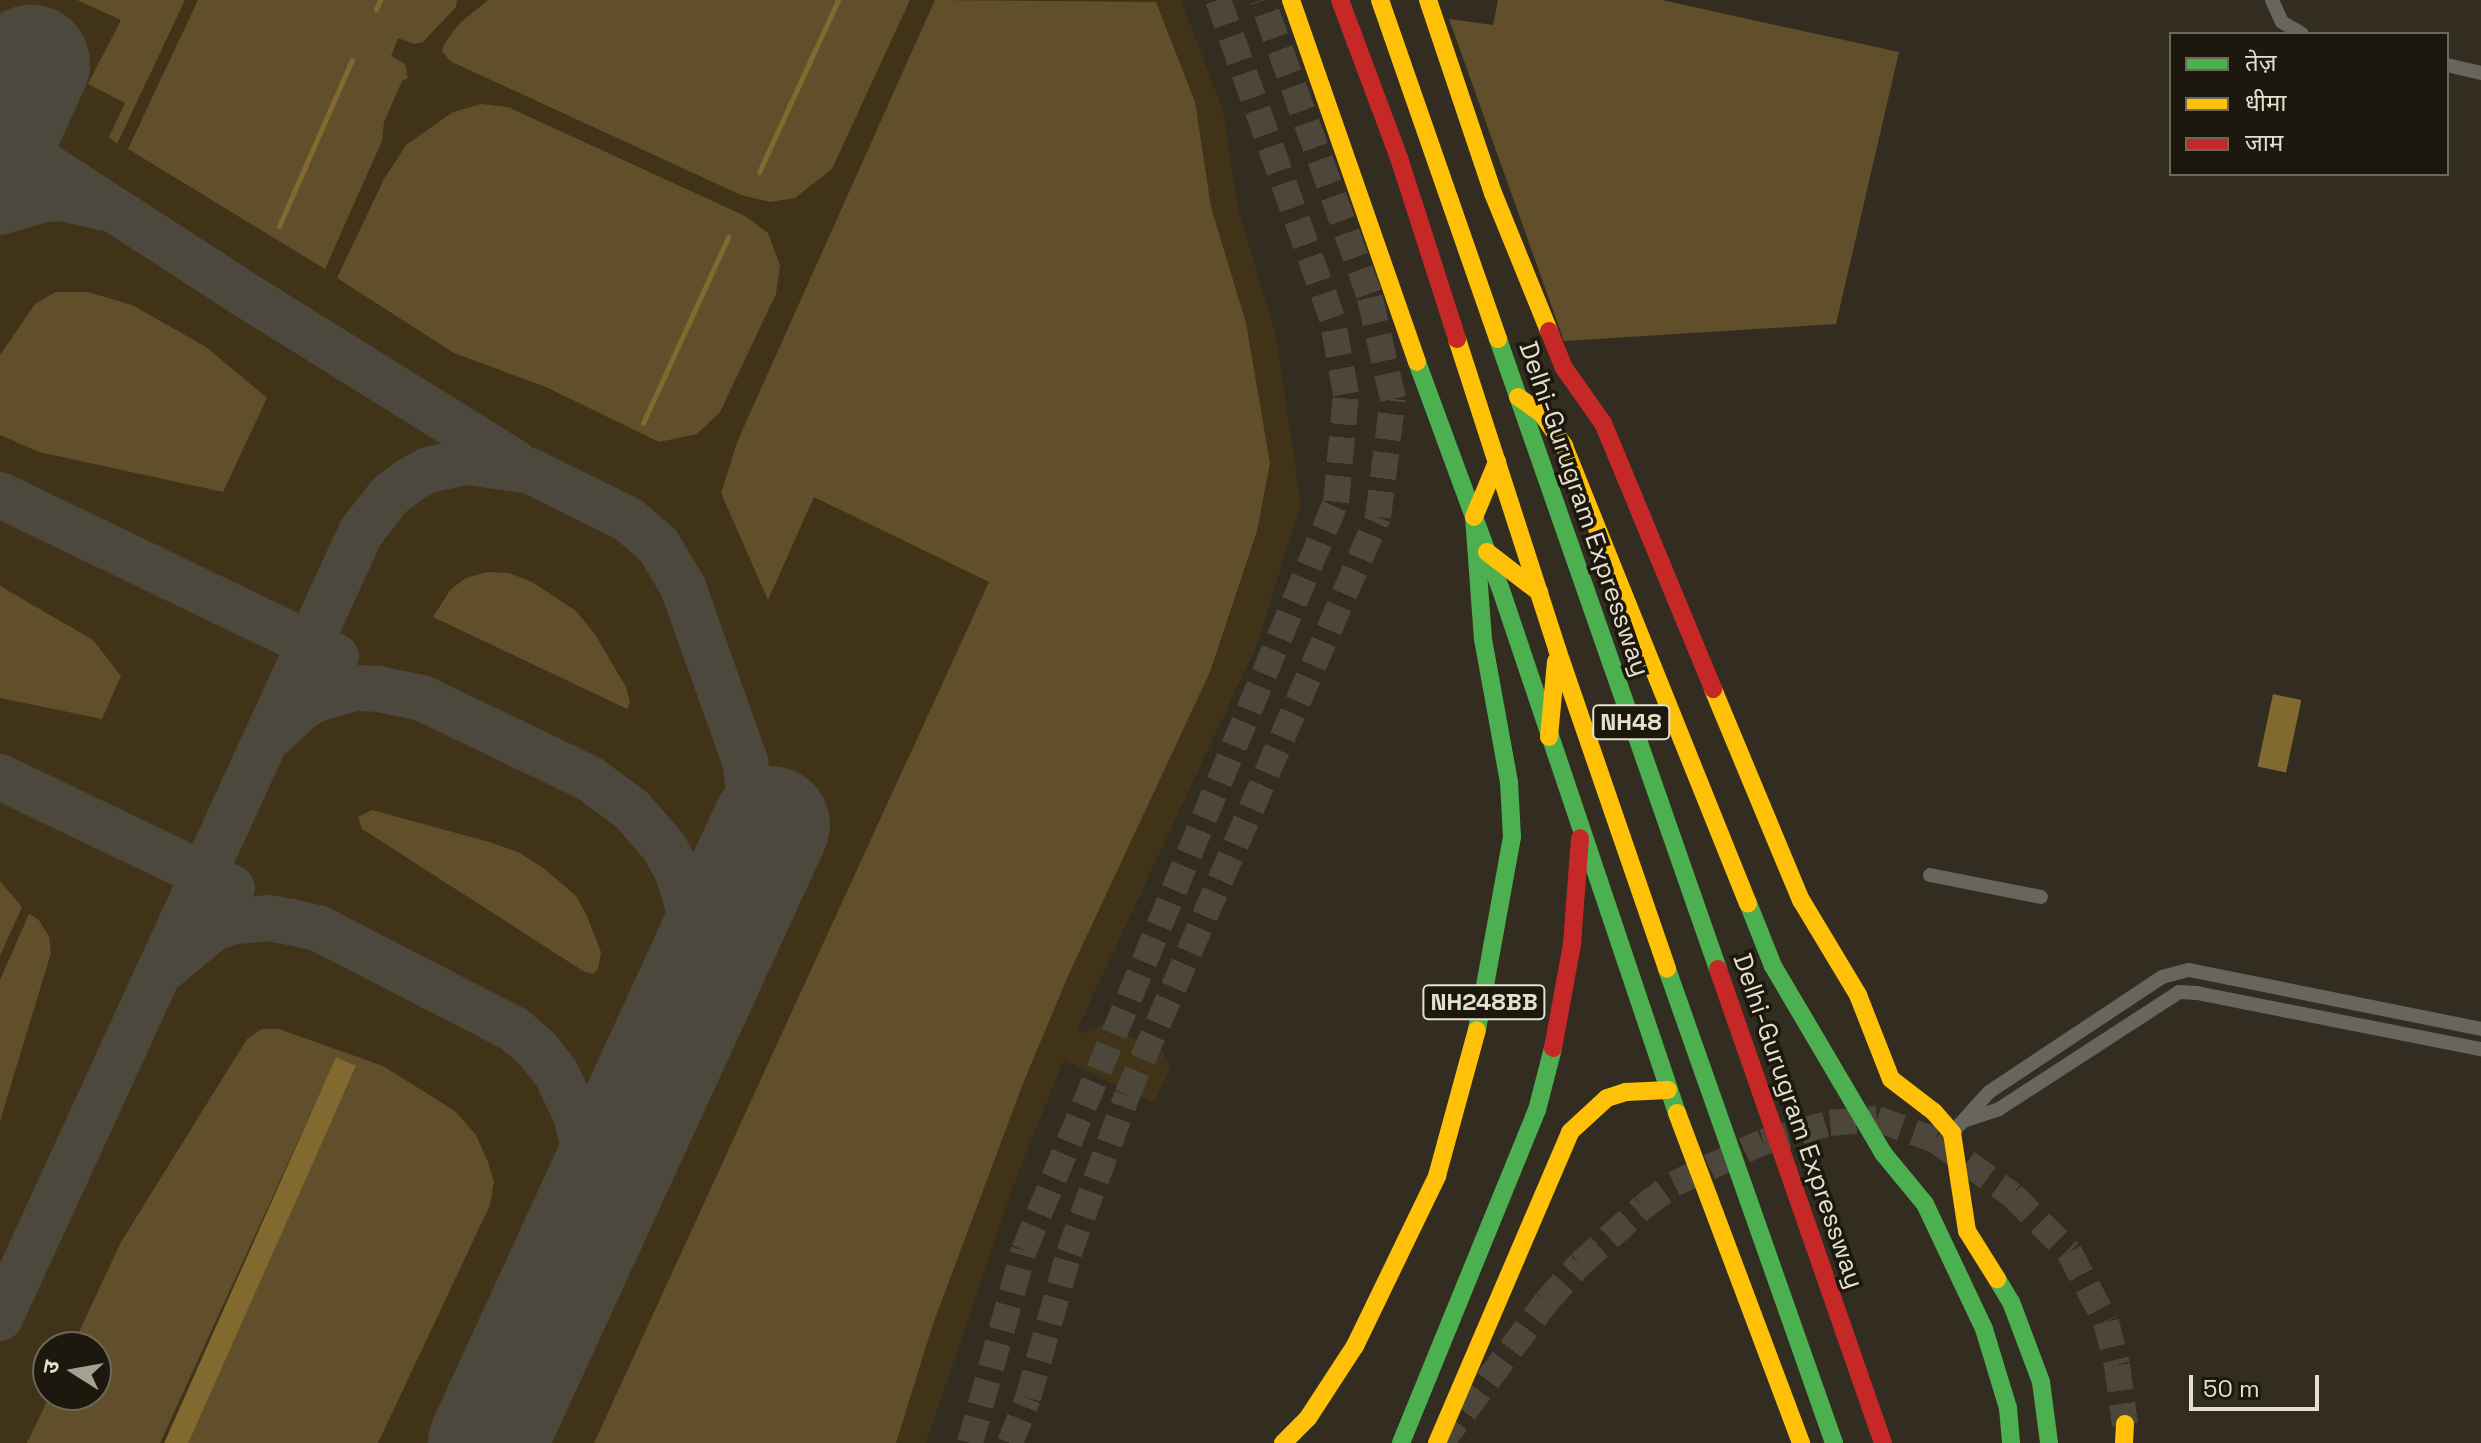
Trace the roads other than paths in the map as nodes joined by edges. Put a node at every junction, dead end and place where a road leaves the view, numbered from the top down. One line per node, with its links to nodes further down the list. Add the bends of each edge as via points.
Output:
1 (1291, 0): 11 (main road)
2 (1340, 0): 10 (main road, NH48, via 1399,158)
3 (1380, 0): 9 (main road, Delhi-Gurugram Expressway / NH48)
4 (1428, 0): 22 (main road, via 1493,193 1564,368 1603,423 1788,872 1858,995 1891,1079)
5 (2272, 0): 6 (street, via 2282,22)
6 (2299, 32)
7 (2449, 65): 8 (street)
8 (2481, 73)
9 (1518, 397): 29 (main road, Delhi-Gurugram Expressway / NH48); 30 (main road, via 1542,414 1564,446 1773,966 1883,1153 1925,1204 1977,1315 2008,1408)
10 (1497, 462): 11 (main road); 13 (main road, NH48)
11 (1474, 517): 12 (main road); 24 (main road, NH248BB, via 1483,639 1509,782 1512,837 1489,978 1437,1176 1355,1346 1308,1418)
12 (1487, 552): 13 (main road); 15 (main road)
13 (1539, 592): 14 (main road, NH48)
14 (1557, 649): 15 (main road); 28 (main road, NH48)
15 (1549, 737): 16 (main road)
16 (1581, 827): 21 (main road); 25 (main road, via 1572,944 1537,1110)
17 (1930, 875): 18 (street)
18 (2041, 897)
19 (2481, 1029): 22 (street, via 2189,970 2162,977 1989,1092)
20 (2481, 1049): 22 (street, via 2179,992 1999,1109)
21 (1668, 1090): 26 (main road, via 1607,1098 1570,1132); 27 (main road)
22 (1957, 1127): 31 (main road, via 1967,1231 2011,1302 2041,1382)
23 (2125, 1424): 32 (main road)
24 (1283, 1443)
25 (1401, 1443)
26 (1437, 1443)
27 (1801, 1443)
28 (1834, 1443)
29 (1883, 1443)
30 (2011, 1443)
31 (2049, 1443)
32 (2124, 1443)

